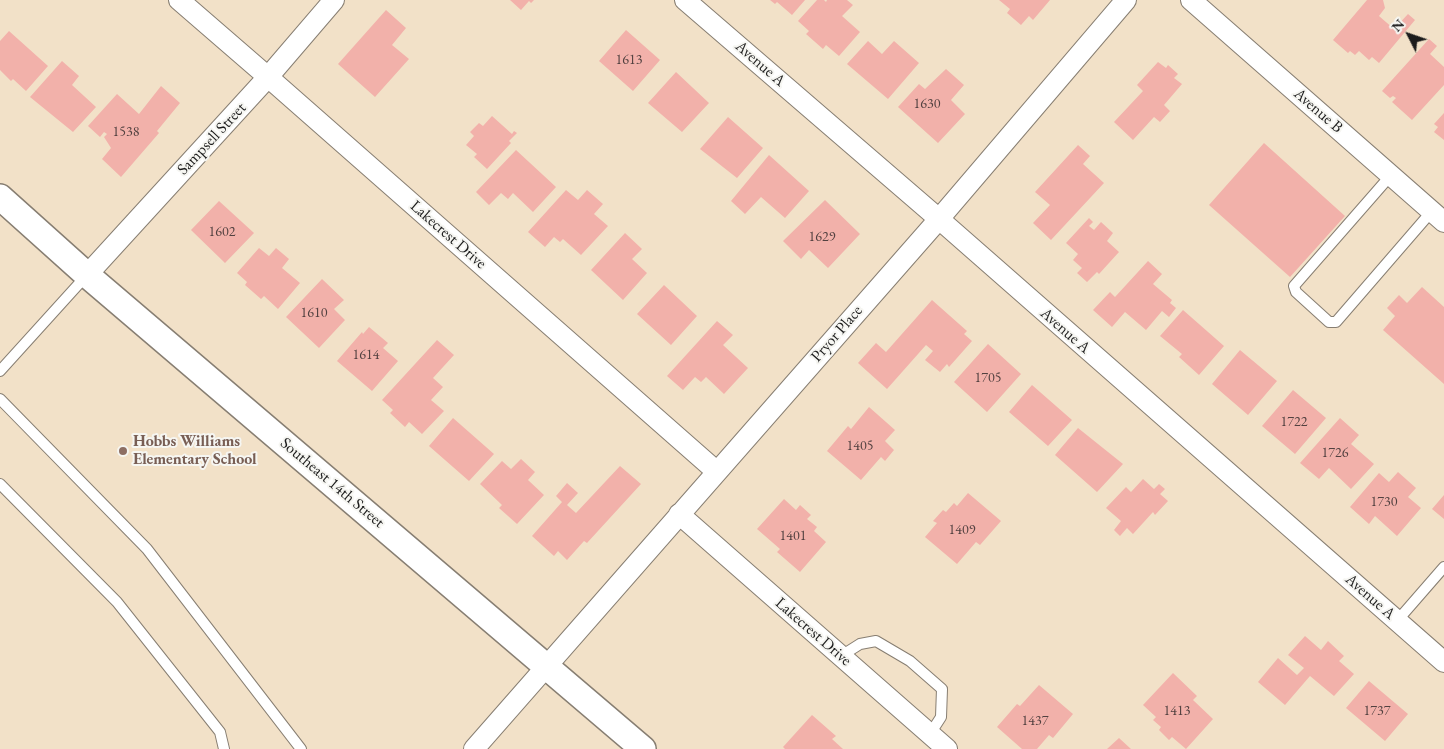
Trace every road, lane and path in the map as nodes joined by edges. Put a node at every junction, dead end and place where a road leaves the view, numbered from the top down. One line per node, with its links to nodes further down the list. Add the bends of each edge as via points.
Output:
1 (179, 0): 6 (street, Lakecrest Drive)
2 (334, 0): 6 (street, Sampsell Street)
3 (685, 0): 10 (street, Avenue A)
4 (1126, 0): 10 (street, Pryor Place)
5 (1191, 0): 7 (street, Avenue B)
6 (268, 77): 11 (street, Sampsell Street); 14 (street, Lakecrest Drive)
7 (1391, 175): 9 (street, Avenue B); 9 (lane, via 1294,286 1296,292 1329,322 1336,322)
8 (0, 197): 11 (street, Southeast 14th Street)
9 (1438, 216)
10 (939, 219): 14 (street, Pryor Place); 18 (street, Avenue A)
11 (87, 275): 12 (lane); 21 (street, Southeast 14th Street)
12 (0, 371)
13 (0, 399): 24 (lane, via 147,549)
14 (716, 472): 16 (street, Pryor Place)
15 (0, 484): 23 (lane, via 117,602 220,732)
16 (679, 514): 19 (street, Lakecrest Drive); 21 (street, Pryor Place)
17 (1444, 567): 18 (lane)
18 (1397, 621): 20 (street, Avenue A)
19 (841, 656): 22 (street, Lakecrest Drive); 22 (lane, via 860,644 876,641 910,661 942,689 941,717)
20 (1444, 662)
21 (547, 666): 25 (street, Pryor Place); 26 (street, Southeast 14th Street)
22 (930, 734): 27 (street, Lakecrest Drive)
23 (224, 749)
24 (301, 749)
25 (474, 749)
26 (643, 749)
27 (947, 749)

